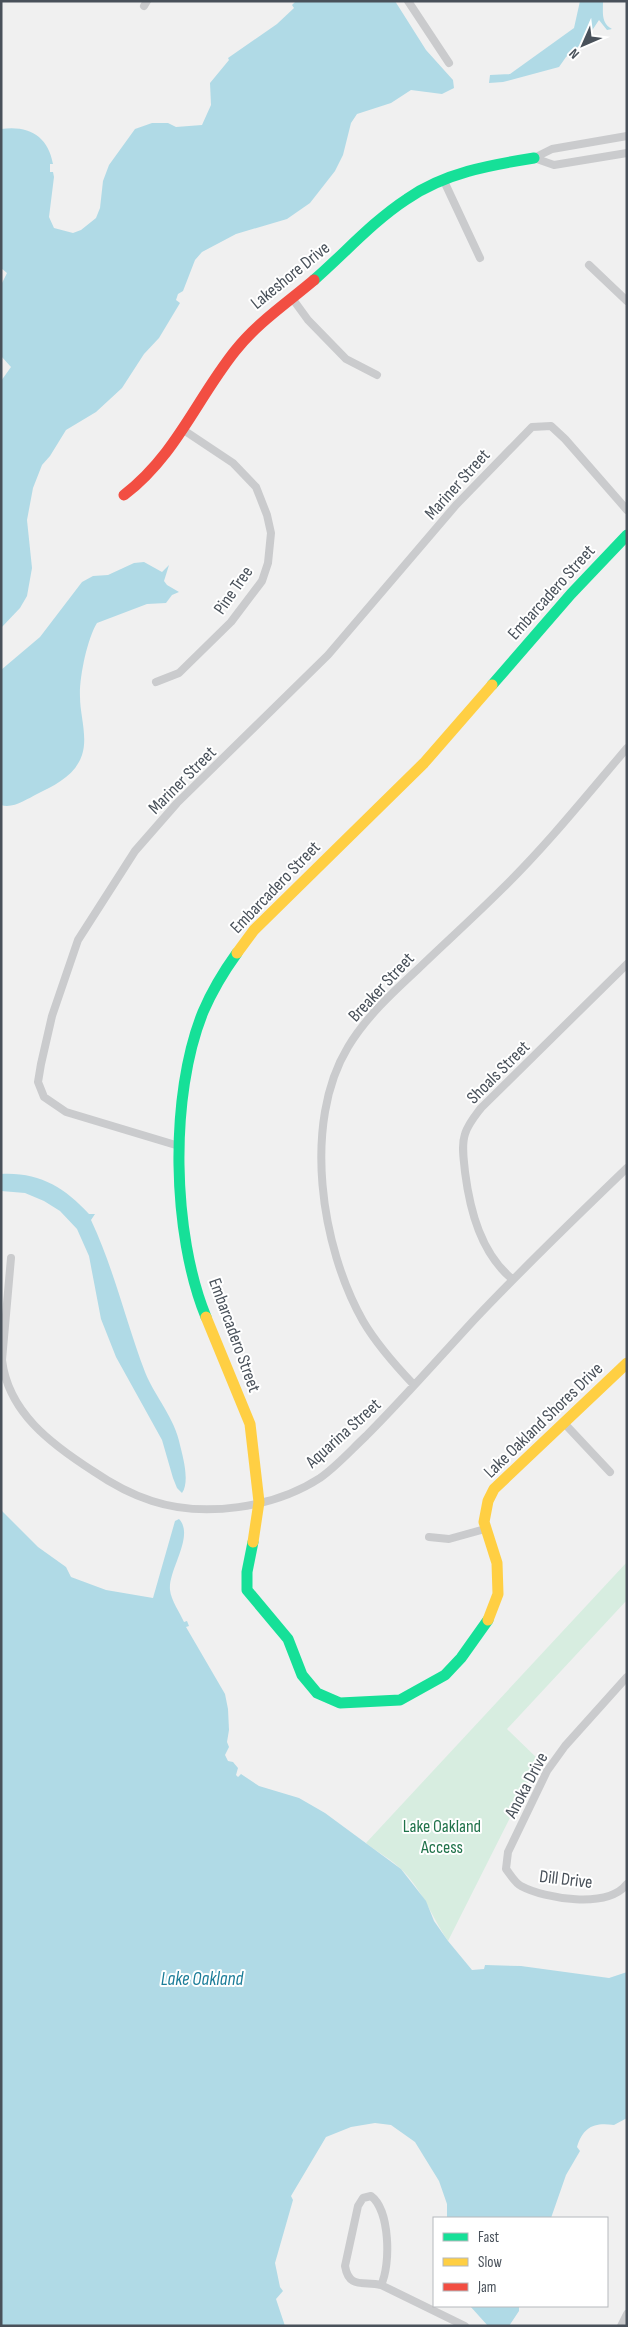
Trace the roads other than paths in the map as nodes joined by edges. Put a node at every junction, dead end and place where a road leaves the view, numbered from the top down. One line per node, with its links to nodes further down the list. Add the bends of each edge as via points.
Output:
1 (408, 1): 2 (street)
2 (449, 62)
3 (627, 136): 5 (street, Lakeshore Drive, via 552,149)
4 (627, 153): 5 (street, Lakeshore Drive, via 554,165)
5 (534, 158): 6 (street, Lakeshore Drive, via 468,170)
6 (443, 179): 7 (street); 9 (street, Lakeshore Drive, via 414,193 390,210)
7 (480, 258)
8 (589, 266): 10 (street)
9 (292, 298): 11 (street, via 308,320 346,359); 12 (street, Lakeshore Drive, via 255,327 233,352)
10 (627, 301)
11 (377, 375)
12 (182, 429): 13 (street, Lakeshore Drive, via 151,472); 16 (street, Pine Tree, via 233,463 256,487 268,515 271,533 268,563 262,581 230,622 179,673)
13 (124, 495)
14 (627, 510): 19 (street, Mariner Street, via 551,426 532,427 456,504 328,655 135,851 78,940 52,1016 38,1082 44,1097 66,1112)
15 (627, 536): 19 (street, Embarcadero Street, via 565,601 424,763 254,930 223,973 203,1012 189,1056)
16 (156, 682)
17 (627, 748): 24 (street, Breaker Street, via 504,887 367,1019 347,1048 334,1076 321,1137 327,1216 337,1255 363,1320 377,1343)
18 (627, 964): 22 (street, Shoals Street, via 481,1108 466,1130 463,1158 469,1202 485,1245 500,1270)
19 (178, 1146): 27 (street, Embarcadero Street, via 180,1200 198,1293 250,1424)
20 (627, 1168): 22 (street, Aquarina Street)
21 (11, 1258): 27 (street, Aquarina Street, via 3,1368 11,1394 29,1422 70,1456 118,1488 153,1502 194,1508 248,1506)
22 (512, 1280): 24 (street, Aquarina Street)
23 (627, 1363): 25 (street, Lake Oakland Shores Drive)
24 (414, 1385): 27 (street, Aquarina Street, via 344,1458 320,1478 294,1491)
25 (564, 1423): 26 (street); 28 (street, Lake Oakland Shores Drive, via 494,1489 485,1510)
26 (610, 1472)
27 (259, 1502): 28 (street, Lake Oakland Shores Drive, via 247,1590 288,1639 302,1675 310,1685 317,1693 340,1702 400,1700 445,1674 461,1658 491,1616 498,1594 497,1563)
28 (485, 1529): 29 (street, via 449,1540)
29 (429, 1537)
30 (627, 1678): 31 (street, Anoka Drive, via 546,1771 508,1852)
31 (506, 1869): 32 (street, Dill Drive, via 519,1885 535,1892 581,1899 612,1896)
32 (627, 1884)
33 (381, 2285): 33 (street, via 387,2270 385,2224 379,2203 371,2196 363,2198 358,2206 345,2266 347,2276 352,2280); 35 (street)
34 (627, 2314): 36 (street)
35 (465, 2326)
36 (621, 2326)

